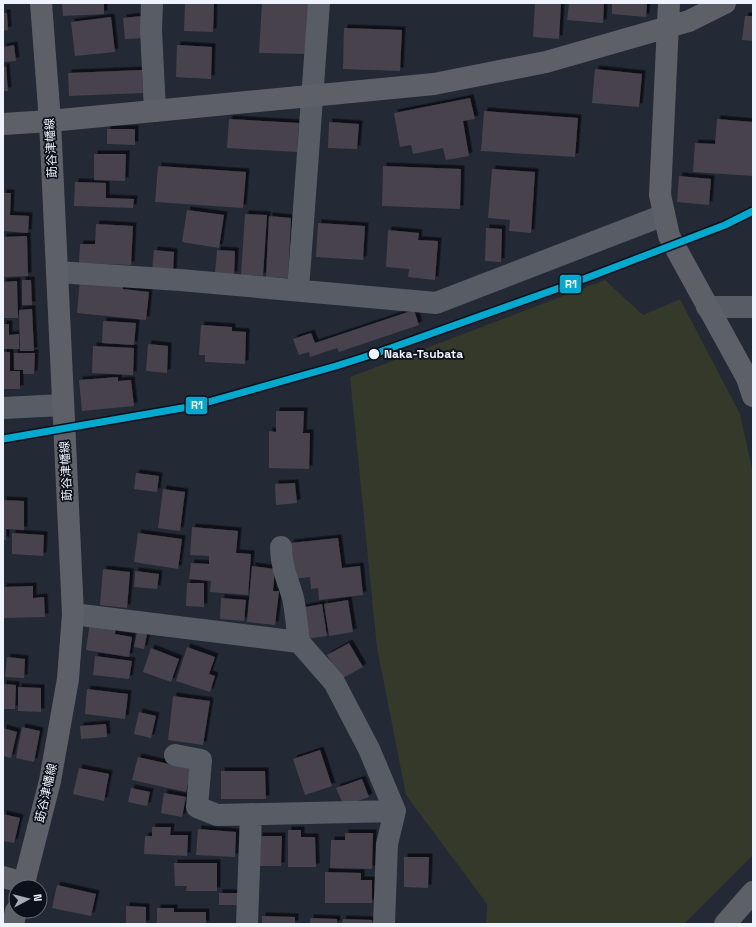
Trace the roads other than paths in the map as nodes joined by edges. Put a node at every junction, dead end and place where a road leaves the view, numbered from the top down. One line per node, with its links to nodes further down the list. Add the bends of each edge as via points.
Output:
1 (42, 3): 9 (street, 莇谷津幡線)
2 (152, 3): 8 (street)
3 (319, 3): 7 (street)
4 (669, 3): 6 (street)
5 (725, 3): 6 (street, via 689,21)
6 (667, 27): 7 (street, via 546,62 434,84); 11 (street, via 660,195)
7 (314, 95): 8 (street); 13 (street)
8 (155, 111): 9 (street)
9 (50, 121): 10 (street); 12 (street, 莇谷津幡線)
10 (3, 124)
11 (664, 215): 13 (street, via 436,303); 14 (street, via 669,236)
12 (57, 272): 13 (street); 17 (street, 莇谷津幡線)
13 (298, 290)
14 (707, 307): 15 (street); 16 (street, via 747,378)
15 (753, 307)
16 (753, 396)
17 (63, 405): 18 (street); 20 (street, 莇谷津幡線)
18 (3, 408)
19 (281, 546): 21 (street, via 281,559 293,598)
20 (73, 614): 21 (street); 25 (street, 莇谷津幡線, via 68,679 50,781)
21 (300, 642): 23 (street, via 334,682 369,749)
22 (175, 755): 24 (street, via 201,760 197,807 217,815)
23 (395, 811): 24 (street); 28 (street, via 387,844)
24 (251, 814): 27 (street)
25 (25, 879)
26 (753, 892): 29 (street)
27 (247, 924)
28 (384, 924)
29 (725, 924)

